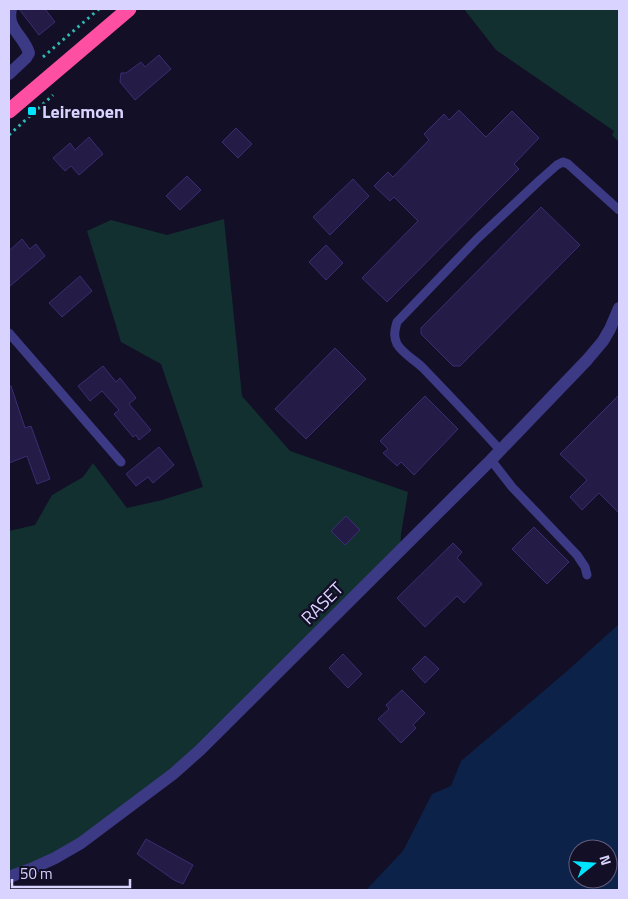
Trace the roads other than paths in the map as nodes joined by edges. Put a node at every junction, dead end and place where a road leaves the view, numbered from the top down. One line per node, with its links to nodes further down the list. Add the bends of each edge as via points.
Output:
1 (11, 9): 3 (street, via 9,16 13,28 29,53)
2 (129, 9): 4 (highway)
3 (9, 74)
4 (9, 111)
5 (619, 210): 8 (lane, via 568,164 557,165 476,239 397,322 394,335 399,347 476,423)
6 (619, 308): 8 (street, RASET, via 603,341)
7 (9, 333): 9 (lane)
8 (495, 455): 10 (lane, via 512,487 577,556); 11 (street, RASET, via 173,774 82,842 55,858)
9 (121, 462)
10 (587, 575)
11 (9, 877)

